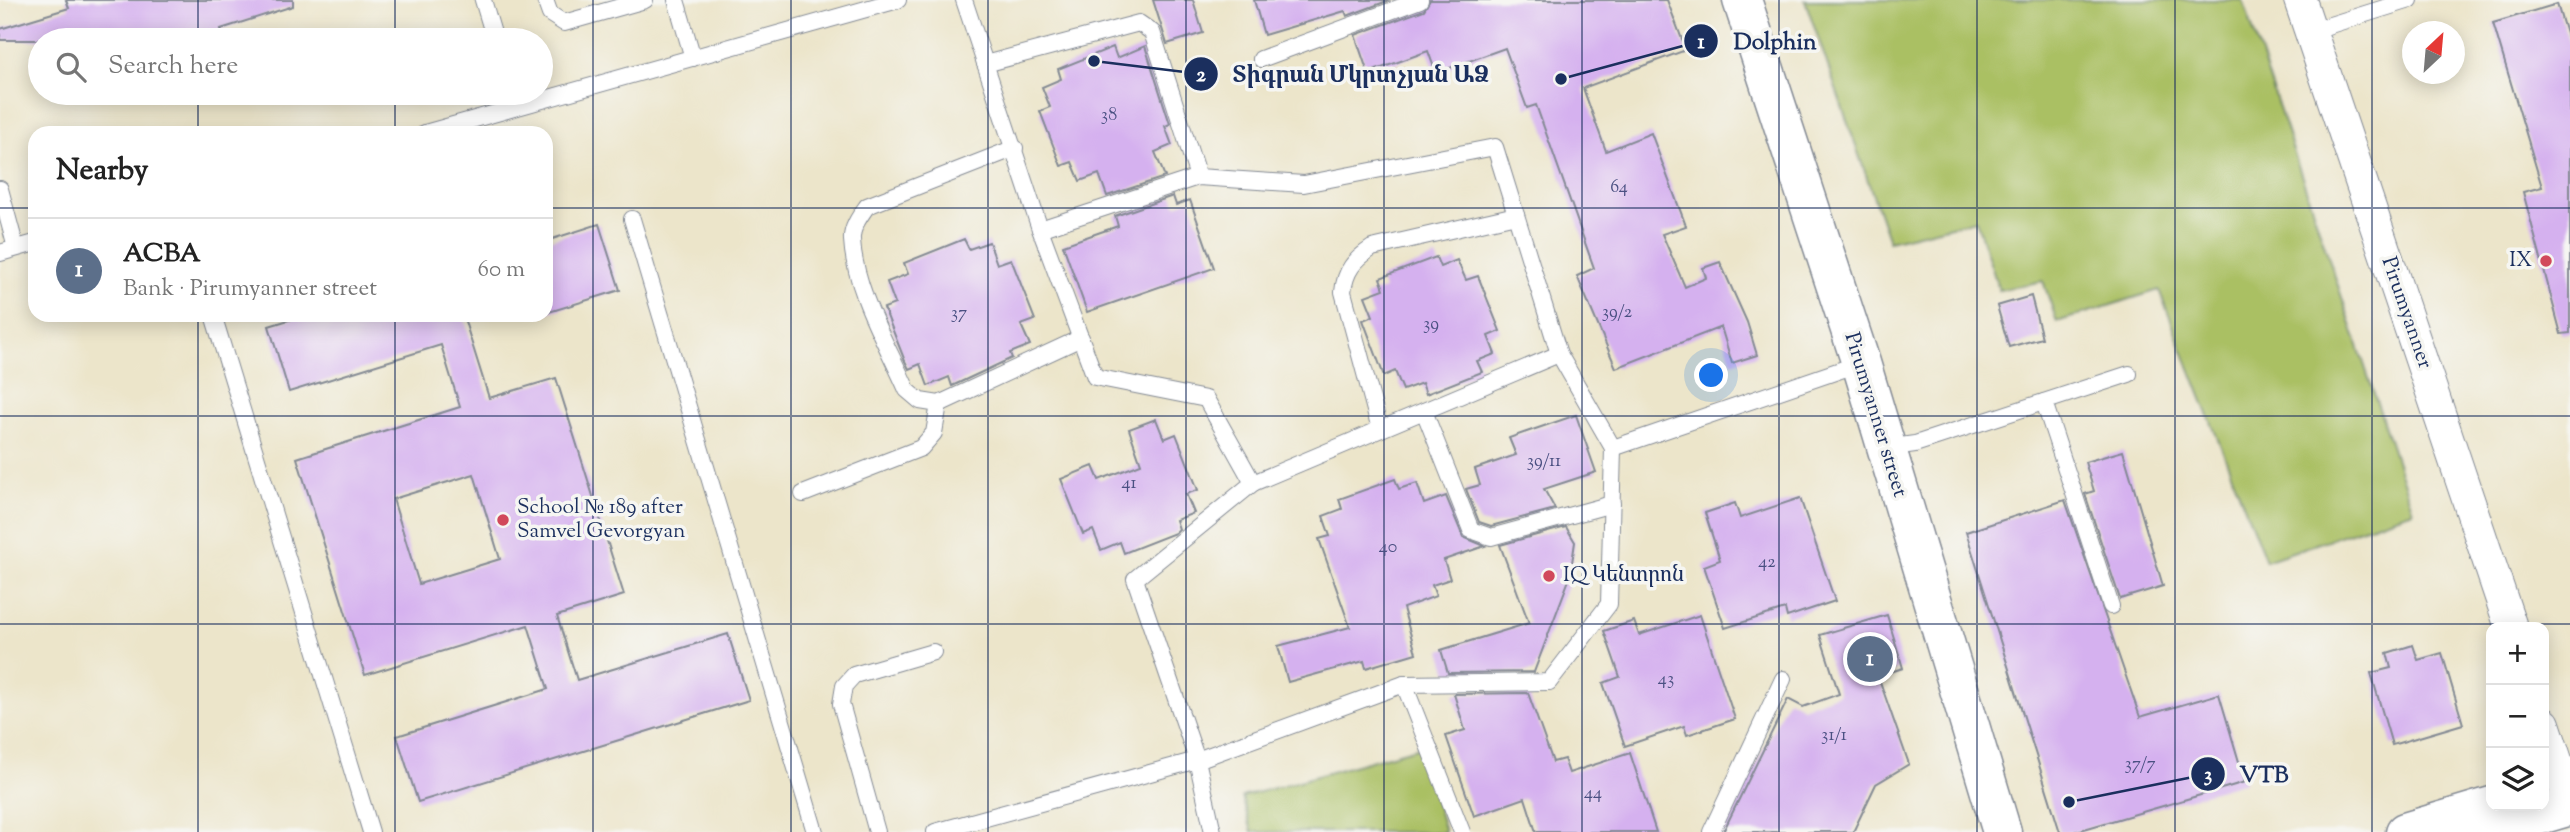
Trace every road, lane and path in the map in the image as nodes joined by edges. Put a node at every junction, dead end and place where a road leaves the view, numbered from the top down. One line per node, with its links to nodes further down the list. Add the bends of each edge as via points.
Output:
1 (483, 0): 11 (lane)
2 (545, 0): 3 (lane, via 550,14 564,23)
3 (645, 0)
4 (676, 0): 13 (lane)
5 (898, 0): 13 (lane)
6 (964, 0): 15 (lane)
7 (1420, 0): 14 (lane)
8 (1742, 0): 31 (street, Pirumyanner street)
9 (2300, 0): 12 (street, Pirumyanner)
10 (2410, 0): 12 (lane)
11 (491, 28)
12 (2311, 31): 43 (street, Pirumyanner)
13 (693, 58): 16 (lane)
14 (1261, 59)
15 (985, 64): 19 (lane); 20 (lane, via 1139,23 1152,32)
16 (553, 91)
17 (500, 105): 18 (lane)
18 (444, 126)
19 (1015, 148): 24 (lane); 34 (lane, via 867,206 857,220 852,239 863,289 907,390 920,401)
20 (1198, 177): 22 (lane, via 1304,184 1495,147); 24 (lane)
21 (0, 189): 26 (lane)
22 (1516, 215): 30 (lane); 36 (lane, via 1372,248 1344,276 1343,292)
23 (632, 219): 52 (lane)
24 (1040, 229): 29 (lane)
25 (28, 245): 26 (lane)
26 (16, 248): 27 (lane)
27 (0, 253)
28 (216, 322): 51 (lane)
29 (1080, 338): 34 (lane); 39 (lane, via 1095,377 1206,399)
30 (1559, 354): 35 (lane); 37 (lane)
31 (1861, 363): 37 (lane); 38 (street, Pirumyanner street)
32 (2129, 373): 33 (lane)
33 (2044, 402): 38 (lane, via 1915,444); 42 (lane)
34 (939, 404): 40 (lane, via 934,433 921,448)
35 (1424, 411): 36 (lane); 41 (lane, via 1471,530 1478,535 1490,537)
36 (1380, 429): 39 (lane)
37 (1613, 448): 41 (lane)
38 (1886, 448): 58 (street, Pirumyanner street)
39 (1253, 483): 48 (lane, via 1135,579)
40 (803, 494)
41 (1612, 504): 46 (lane, via 1609,604 1549,682)
42 (2111, 606)
43 (2509, 622)
44 (933, 652): 53 (lane, via 854,675 844,686 841,704)
45 (1783, 679): 57 (lane)
46 (1404, 684): 48 (lane); 56 (lane)
47 (2549, 741): 49 (street)
48 (1197, 760): 54 (lane); 55 (lane)
49 (2564, 793): 60 (street)
50 (2486, 808): 59 (street)
51 (371, 832)
52 (815, 832)
53 (877, 832)
54 (935, 832)
55 (1213, 832)
56 (1462, 832)
57 (1711, 832)
58 (2002, 832)
59 (2406, 832)
60 (2483, 832)

